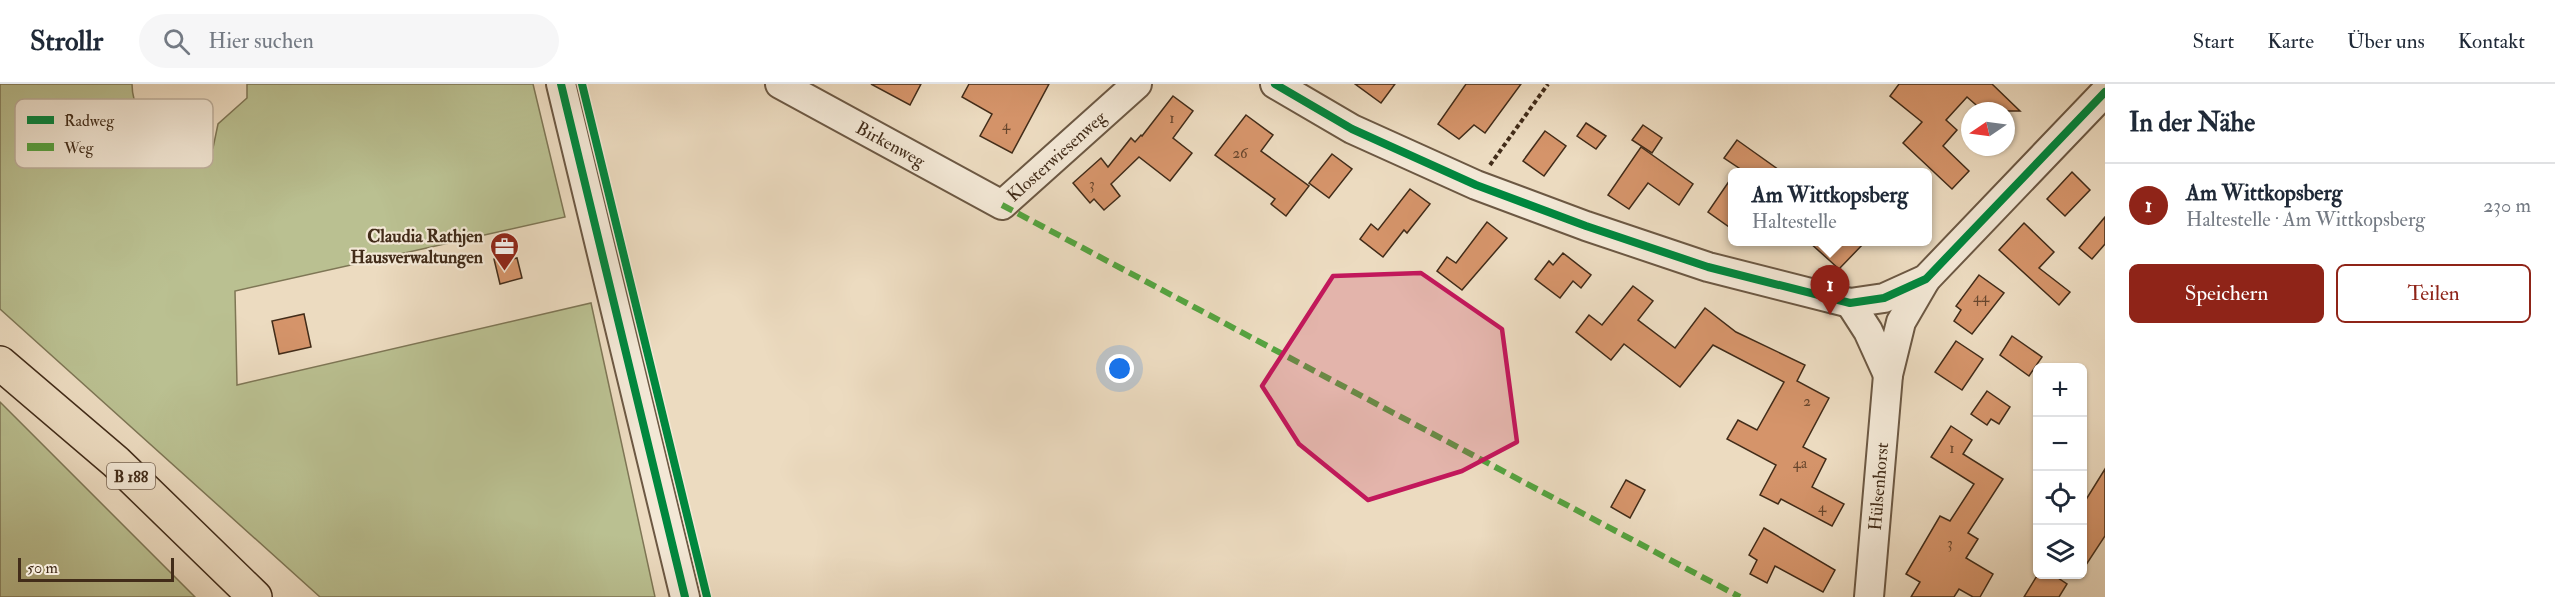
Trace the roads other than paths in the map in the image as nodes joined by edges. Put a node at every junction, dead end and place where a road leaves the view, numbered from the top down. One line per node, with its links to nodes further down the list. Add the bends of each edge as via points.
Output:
1 (561, 84): 12 (street)
2 (780, 84): 6 (street, Birkenweg)
3 (1137, 84): 6 (street, Klosterwiesenweg)
4 (1275, 84): 8 (street, via 1352,129 1476,185 1708,267)
5 (2105, 92): 7 (street)
6 (1002, 205)
7 (1926, 279): 8 (street, via 1884,298); 10 (street, Hülsenhorst, via 1901,322)
8 (1850, 303): 10 (street, Hülsenhorst)
9 (0, 363): 11 (main road, B 188, via 116,462)
10 (1888, 375): 13 (street, Hülsenhorst)
11 (255, 597)
12 (686, 597)
13 (1869, 597)

